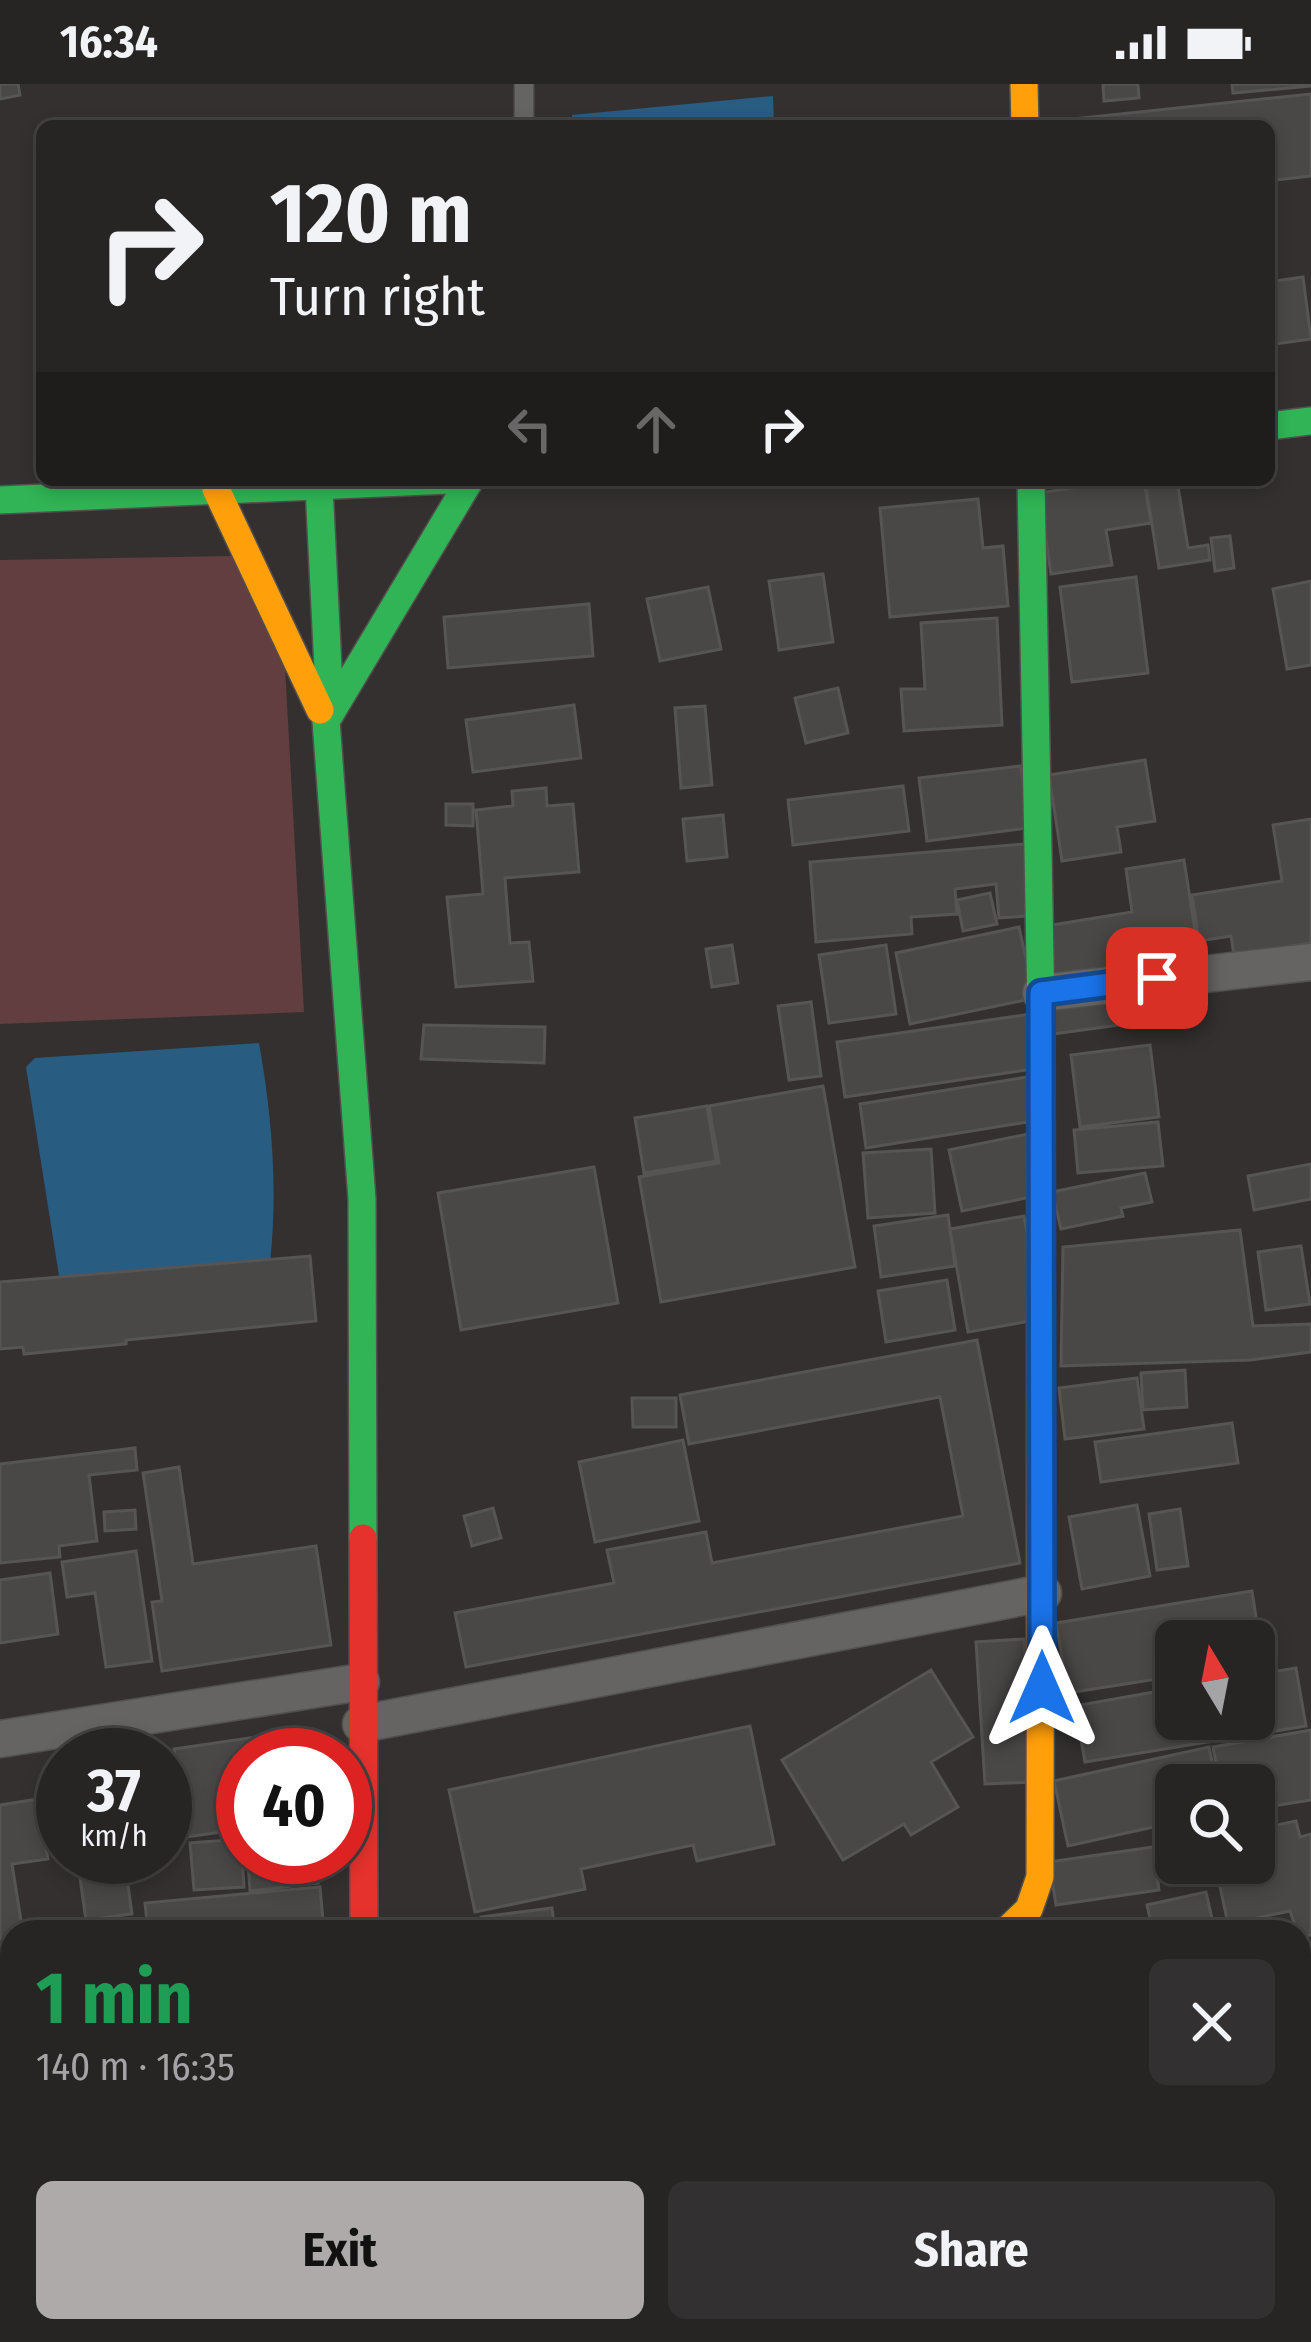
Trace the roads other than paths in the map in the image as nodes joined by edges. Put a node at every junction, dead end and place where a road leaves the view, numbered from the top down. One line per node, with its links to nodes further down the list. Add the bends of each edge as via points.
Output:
1 (524, 84): 3 (lane)
2 (1024, 84): 4 (street)
3 (524, 120)
4 (1025, 120)
5 (1311, 421): 6 (street)
6 (1275, 425)
7 (319, 486): 10 (street); 12 (street)
8 (466, 486): 12 (street)
9 (1031, 486): 14 (street)
10 (216, 489): 11 (street); 12 (street)
11 (0, 500)
12 (326, 721): 16 (street, via 362,1199)
13 (1311, 962): 14 (street)
14 (1041, 993): 15 (street)
15 (1042, 1593): 17 (street); 20 (street, via 1040,1877)
16 (361, 1682): 17 (street); 18 (street)
17 (361, 1724): 19 (street)
18 (0, 1738)
19 (364, 1920)
20 (1022, 1920)

